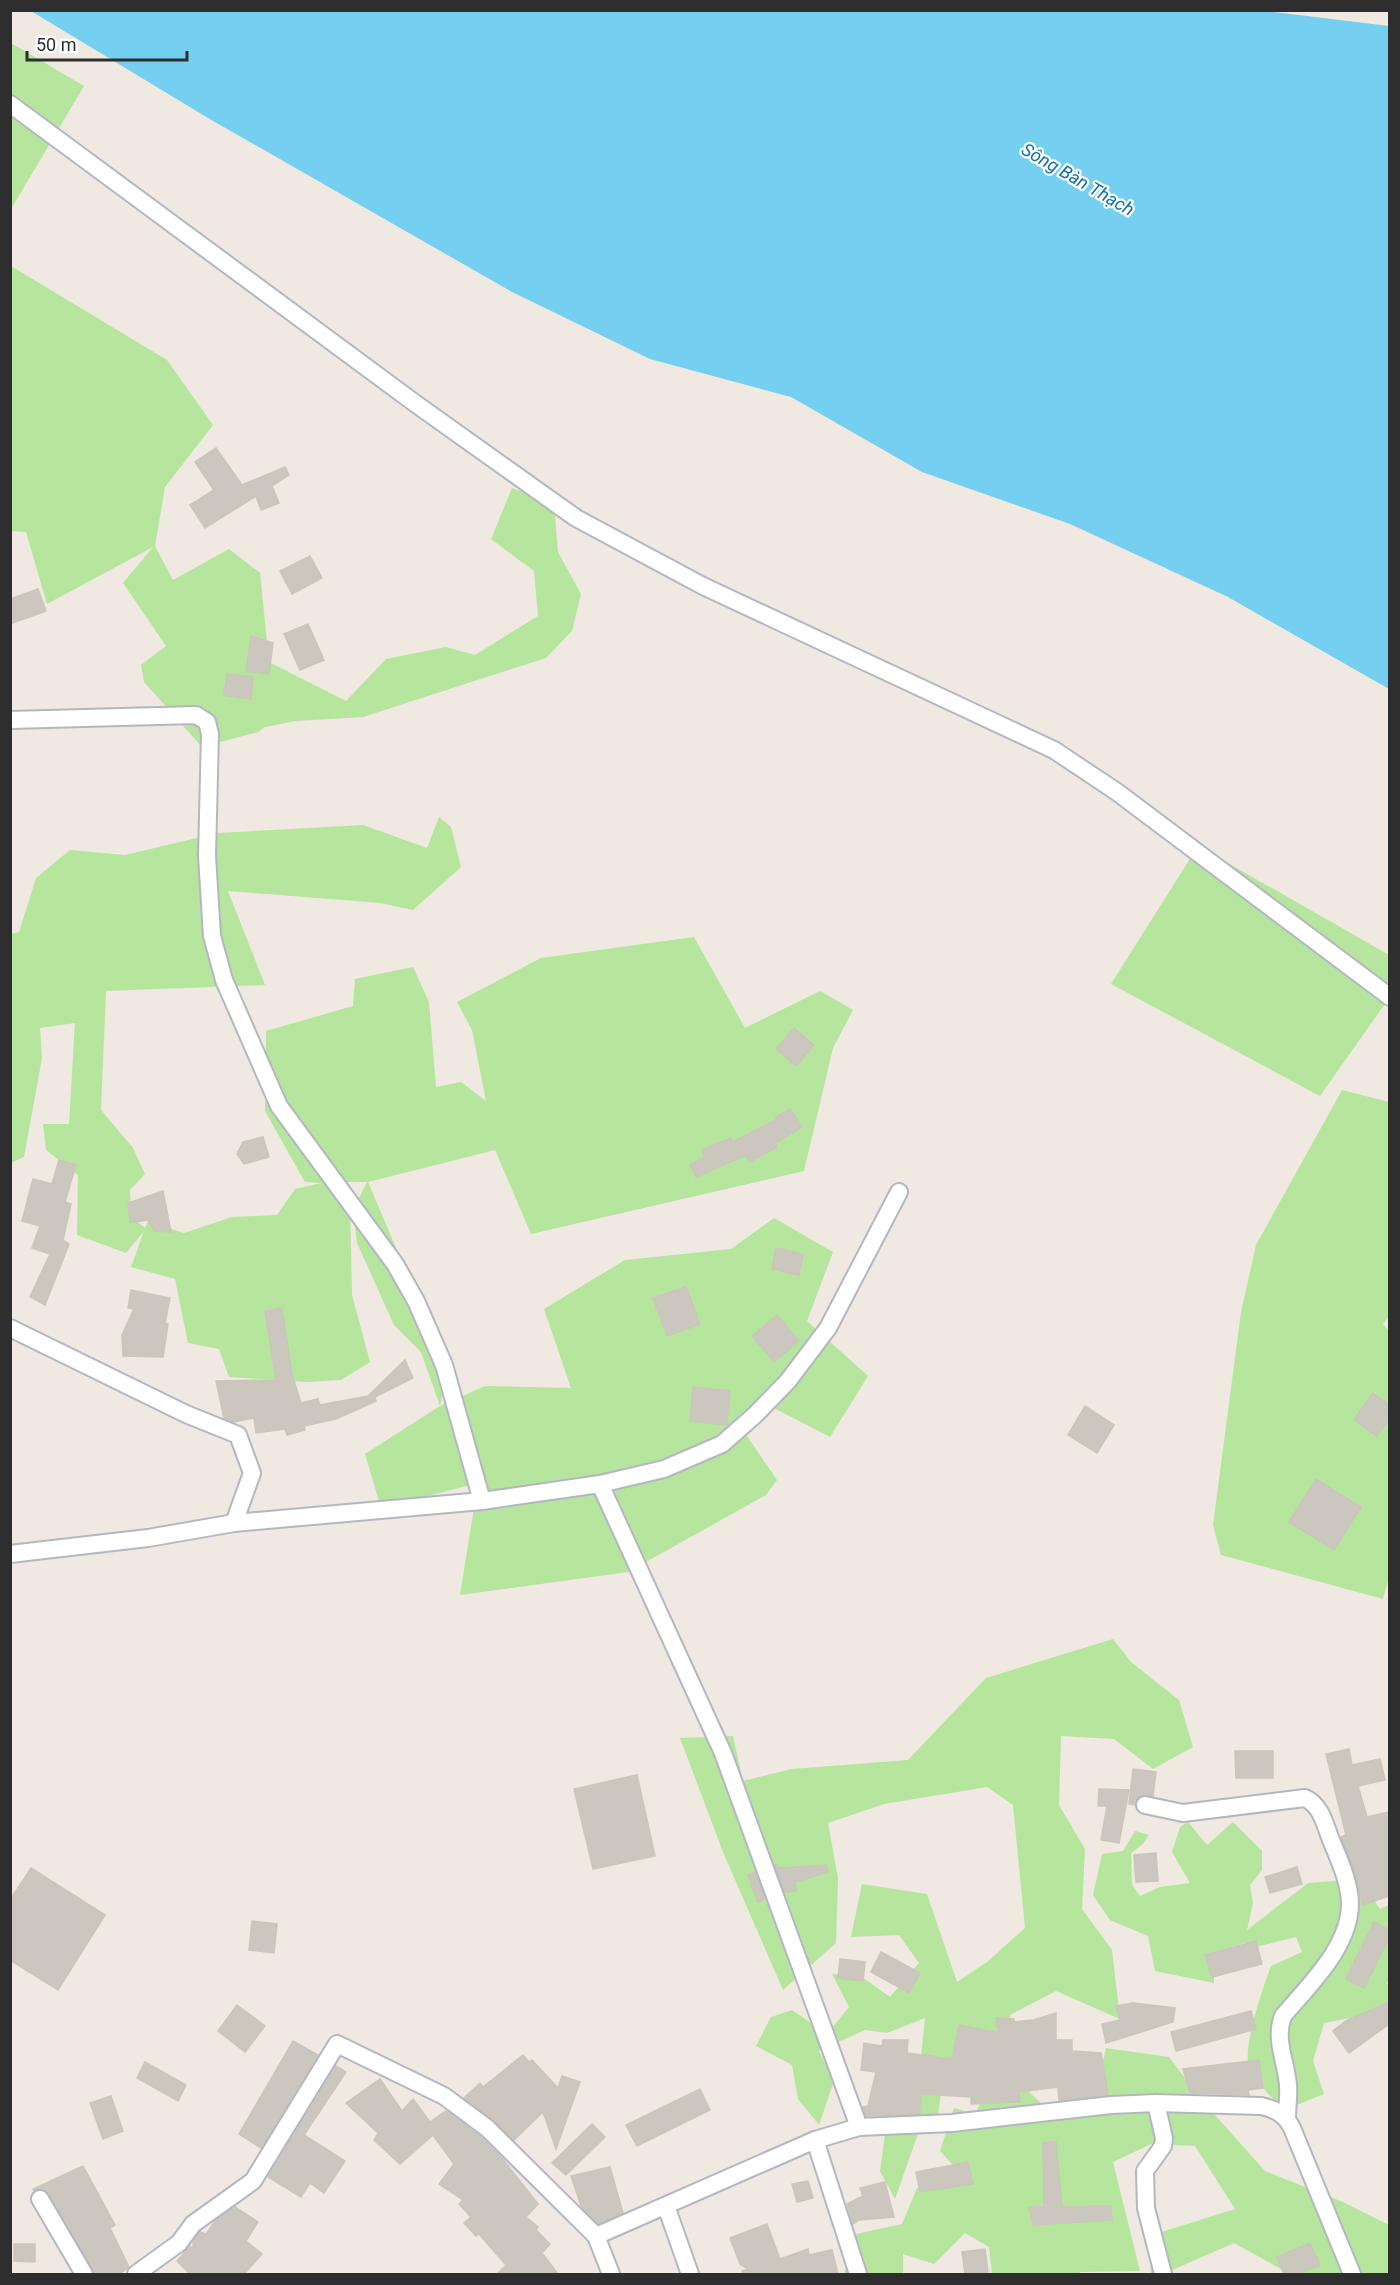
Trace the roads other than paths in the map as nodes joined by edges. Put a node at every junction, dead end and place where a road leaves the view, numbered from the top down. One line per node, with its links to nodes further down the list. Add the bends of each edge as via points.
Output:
1 (10, 104): 3 (street, via 576,518 703,586 1054,750 1117,792)
2 (10, 720): 7 (street, via 196,715 207,722 207,856 212,936 224,980 279,1106 395,1264 416,1301 444,1365)
3 (1389, 996)
4 (899, 1191): 6 (street, via 828,1328 755,1415 722,1444 664,1469)
5 (10, 1328): 8 (street, via 186,1414 238,1435 252,1473)
6 (600, 1484): 7 (street); 13 (street, via 723,1753)
7 (482, 1501): 8 (street)
8 (234, 1523): 9 (street, via 148,1538)
9 (10, 1554)
10 (1145, 1805): 12 (street, via 1183,1813 1305,1798 1319,1809 1349,1891 1349,1916 1330,1959 1279,2025 1288,2085)
11 (1156, 2103): 12 (street, via 1261,2106); 13 (street, via 951,2123); 23 (street, via 1164,2139 1145,2171 1146,2208)
12 (1287, 2118): 24 (street)
13 (859, 2127): 14 (street)
14 (815, 2140): 16 (street); 22 (street)
15 (40, 2199): 18 (street)
16 (666, 2206): 17 (street); 21 (street)
17 (596, 2236): 19 (street, via 487,2128 444,2096 337,2044 253,2181 194,2224 179,2243); 20 (street)
18 (84, 2274)
19 (136, 2274)
20 (611, 2274)
21 (690, 2274)
22 (858, 2274)
23 (1162, 2274)
24 (1352, 2274)

